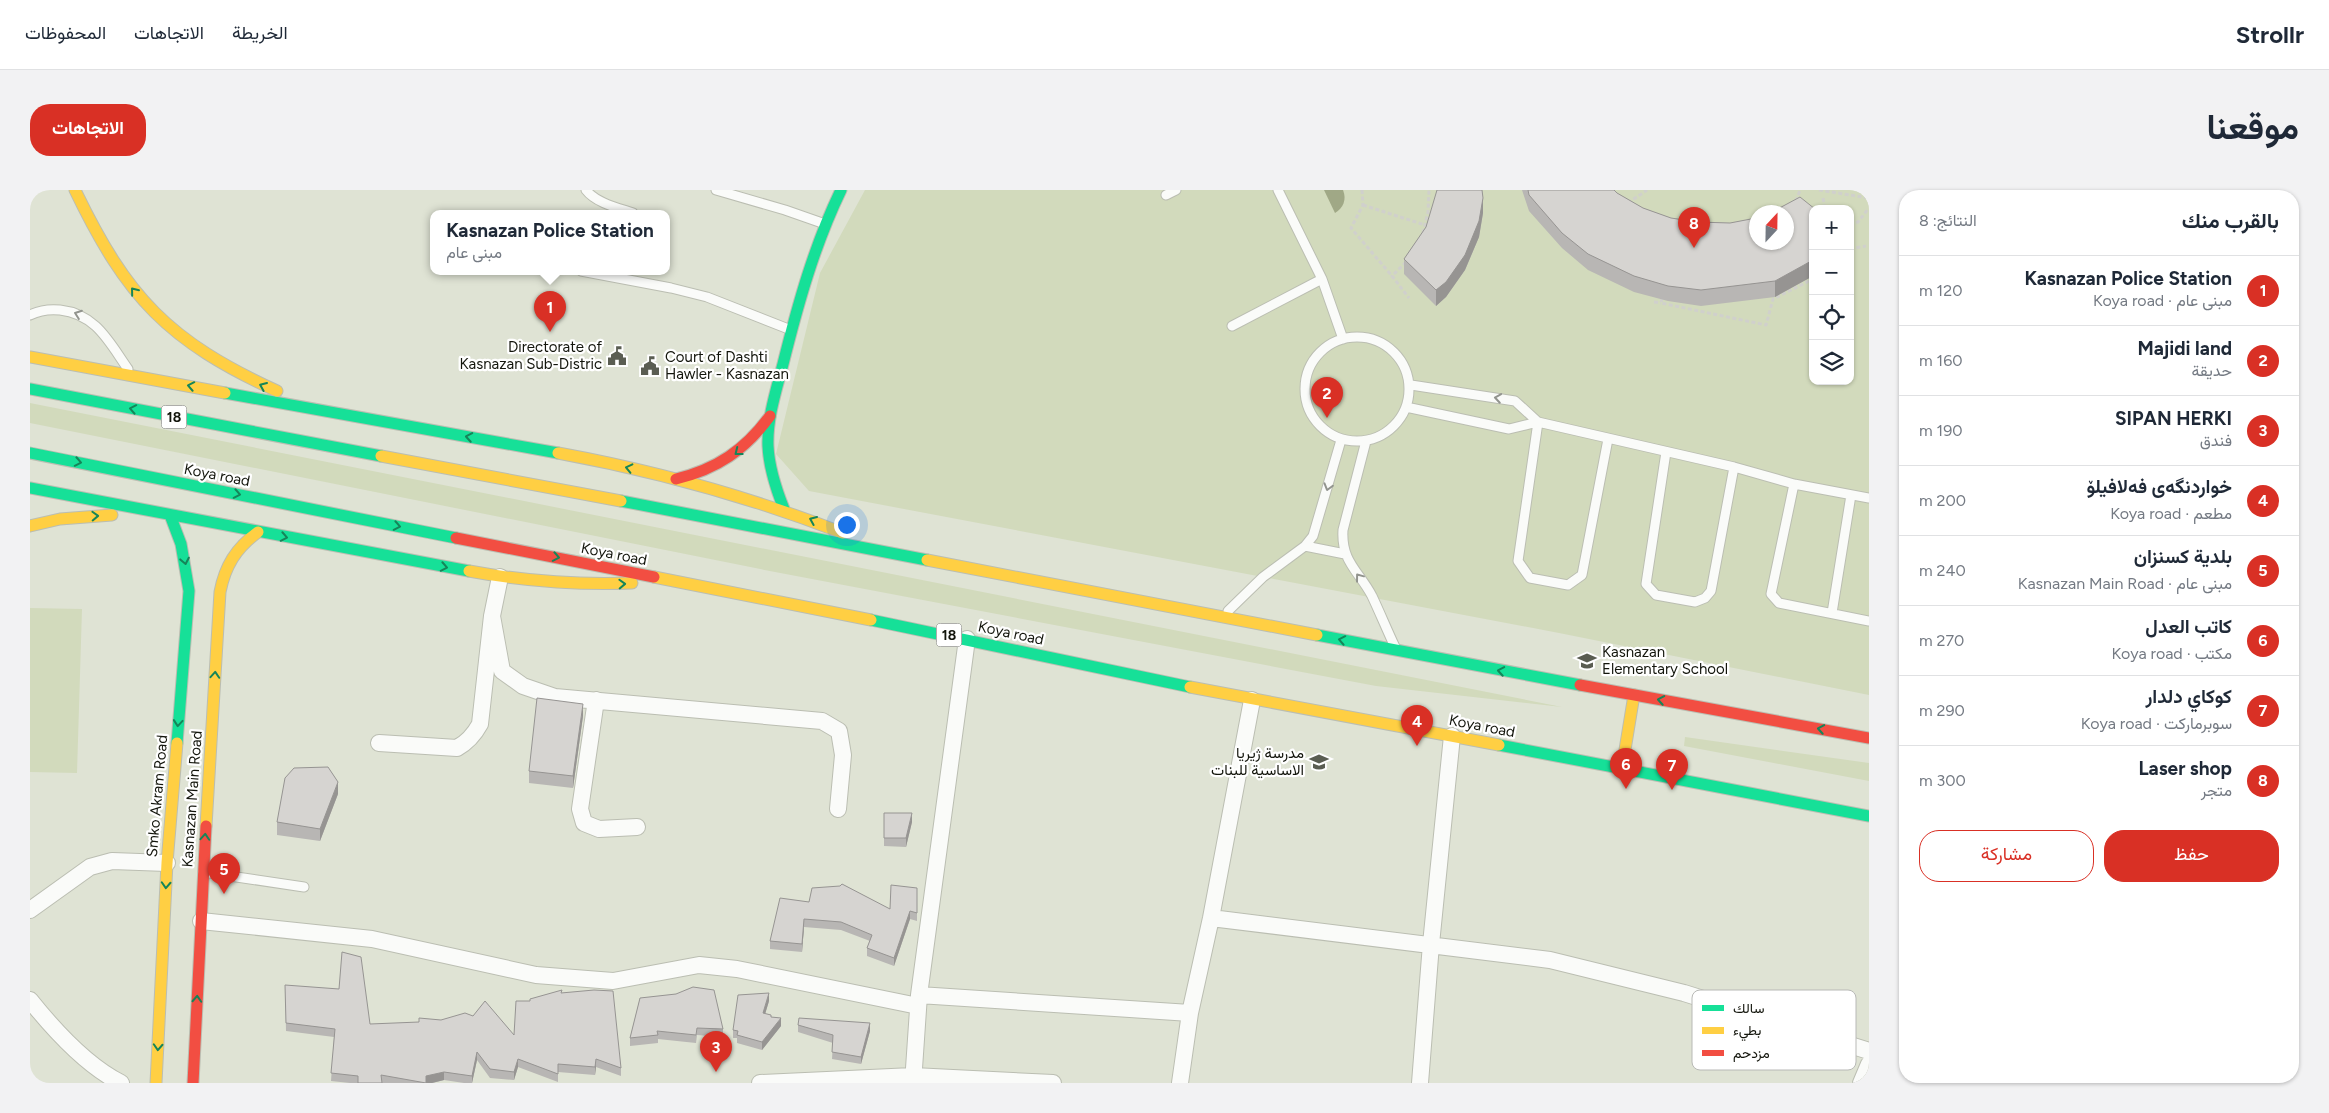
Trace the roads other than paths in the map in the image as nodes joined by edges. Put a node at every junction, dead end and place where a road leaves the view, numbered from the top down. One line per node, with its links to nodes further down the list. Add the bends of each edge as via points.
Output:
1 (75, 190): 21 (main road, one-way to 1, via 215,362 160,320 116,268)
2 (586, 190): 8 (lane, via 607,204)
3 (716, 190): 9 (lane)
4 (841, 190): 9 (main road)
5 (1176, 190): 7 (lane)
6 (1278, 190): 11 (lane)
7 (1166, 195)
8 (624, 210)
9 (825, 224): 14 (main road)
10 (602, 275): 14 (lane, via 707,297)
11 (1322, 279): 13 (lane); 15 (lane)
12 (30, 315): 17 (lane, one-way to 12, via 90,320 68,311 52,310)
13 (1232, 326)
14 (791, 330): 22 (main road)
15 (1343, 339): 18 (lane, via 1364,338 1384,344 1399,358); 25 (lane, via 1315,357 1304,384 1310,412 1328,434)
16 (30, 356): 17 (main road)
17 (132, 376): 21 (main road, one-way to 17)
18 (1411, 384): 20 (lane); 23 (lane, one-way to 18, via 1515,401)
19 (30, 389): 40 (main road, 18, one-way to 19)
20 (1406, 407): 23 (lane, via 1509,428); 26 (lane, via 1396,425 1382,436)
21 (324, 412): 30 (main road, one-way to 21, via 530,447)
22 (770, 416): 30 (main road, one-way to 30, via 746,446 730,458 713,468); 35 (main road, via 770,463)
23 (1538, 422): 24 (lane); 24 (lane, via 1518,561 1530,578 1568,584 1582,574)
24 (1608, 439): 27 (lane)
25 (1341, 440): 26 (lane); 39 (lane, one-way to 39, via 1318,524)
26 (1366, 441): 41 (lane, via 1343,530)
27 (1666, 452): 29 (lane); 29 (lane, via 1646,584 1656,595 1695,602 1711,591)
28 (30, 453): 43 (main road, Koya road / 18, one-way to 43)
29 (1734, 467): 31 (lane)
30 (676, 479): 35 (main road)
31 (1794, 484): 33 (lane); 44 (lane, via 1771,594 1779,603)
32 (30, 488): 36 (main road)
33 (1852, 495): 34 (lane); 44 (lane)
34 (1869, 498)
35 (784, 509): 40 (main road, one-way to 35)
36 (166, 514): 37 (main road, one-way to 36, via 75,516); 38 (main road); 60 (main road, Smko Akram Road, one-way to 60, via 183,552 188,591)
37 (30, 526)
38 (258, 532): 42 (main road, one-way to 42); 61 (main road, Kasnazan Main Road, one-way to 38, via 222,578 235,551)
39 (1305, 546): 41 (lane); 46 (lane, via 1263,577)
40 (890, 553): 46 (main road, 18)
41 (1345, 554): 49 (lane, one-way to 41, via 1372,596)
42 (500, 578): 43 (main road, one-way to 43, via 583,585); 45 (street)
43 (678, 582): 48 (main road, Koya road / 18)
44 (1832, 614): 47 (lane)
45 (492, 616): 51 (street, via 502,671 523,686 555,697); 55 (street, via 480,724 470,739 457,748)
46 (1223, 616): 49 (main road, 18, one-way to 46)
47 (1869, 621)
48 (967, 639): 52 (main road, Koya road / 18); 68 (street)
49 (1397, 651): 50 (main road, 18, one-way to 49)
50 (1634, 695): 54 (main road, 18, one-way to 50); 56 (main road)
51 (596, 700): 57 (street, via 822,721 839,732 842,755); 59 (street, via 580,809 584,823 599,829)
52 (1252, 700): 53 (main road, Koya road / 18); 64 (street)
53 (1452, 736): 56 (main road, Koya road / 18); 66 (street)
54 (1869, 738)
55 (379, 743)
56 (1622, 768): 58 (main road, Koya road / 18)
57 (838, 809)
58 (1869, 816)
59 (637, 827)
60 (167, 863): 63 (street, via 112,861 90,867); 77 (main road, Smko Akram Road, one-way to 77)
61 (203, 872): 62 (lane); 65 (main road, Kasnazan Main Road)
62 (304, 887)
63 (30, 910)
64 (1211, 918): 66 (street); 70 (street)
65 (201, 920): 68 (street, via 372,939 536,974 613,980 699,965 737,968); 78 (main road, Kasnazan Main Road, one-way to 65)
66 (1431, 944): 67 (street, via 1550,960); 82 (street)
67 (1692, 996)
68 (919, 1000): 70 (street); 74 (street)
69 (32, 1007): 76 (street, via 87,1060)
70 (1190, 1013): 81 (street)
71 (1856, 1047): 72 (street)
72 (1869, 1051)
73 (1869, 1064): 83 (street)
74 (913, 1079): 75 (street); 80 (street)
75 (799, 1082): 79 (street)
76 (121, 1083)
77 (156, 1083)
78 (193, 1083)
79 (760, 1083)
80 (1048, 1083)
81 (1180, 1083)
82 (1420, 1083)
83 (1861, 1083)

